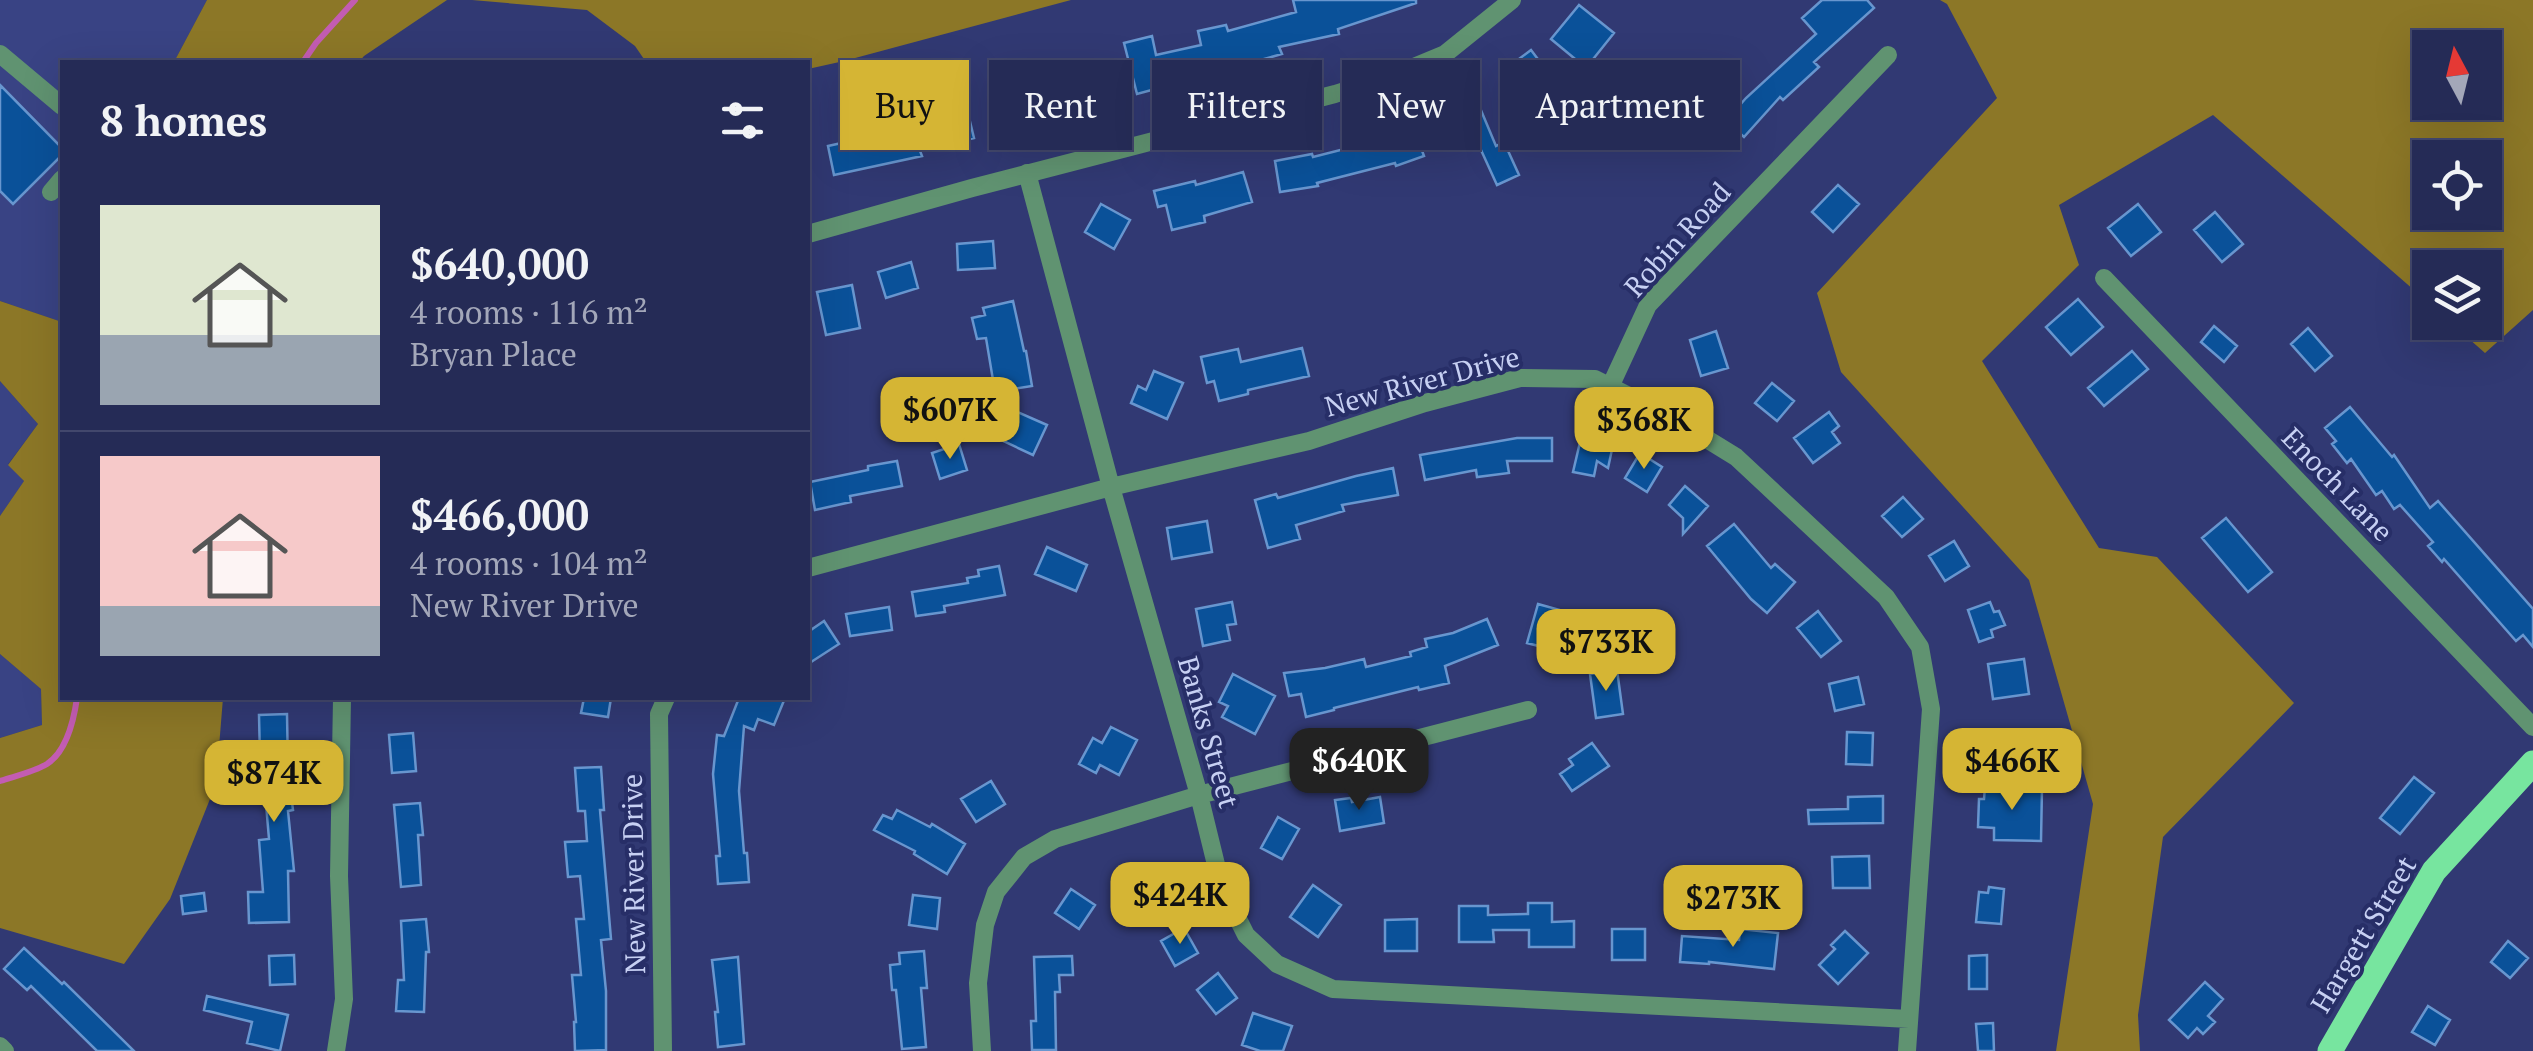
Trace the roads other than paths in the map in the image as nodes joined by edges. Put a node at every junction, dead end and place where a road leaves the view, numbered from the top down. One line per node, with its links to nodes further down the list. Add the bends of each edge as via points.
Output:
1 (1512, 0): 5 (street, via 1445,54 1392,76)
2 (0, 54): 4 (street)
3 (1888, 55): 8 (street, Robin Road, via 1648,305)
4 (60, 104)
5 (1027, 173): 6 (street); 9 (street, Banks Street)
6 (810, 233)
7 (2104, 278): 14 (street, Enoch Lane)
8 (1610, 387): 9 (street, New River Drive, via 1594,379 1520,378 1309,441); 17 (street, New River Drive, via 1736,457 1886,597 1920,647 1931,709)
9 (1111, 487): 10 (street, New River Drive); 16 (street, Banks Street)
10 (810, 567)
11 (342, 700): 18 (street, via 344,1000)
12 (665, 700): 19 (street, New River Drive, via 658,714)
13 (1528, 710): 16 (street)
14 (2533, 727)
15 (2533, 763): 22 (main road, Hargett Street, via 2434,871)
16 (1200, 795): 17 (street, Banks Street, via 1221,885 1246,934 1277,964 1333,989); 20 (street, via 1055,839 1024,857 996,892 984,925 978,983)
17 (1908, 1019): 21 (street, New River Drive)
18 (336, 1051)
19 (663, 1051)
20 (982, 1051)
21 (1906, 1051)
22 (2330, 1051)

